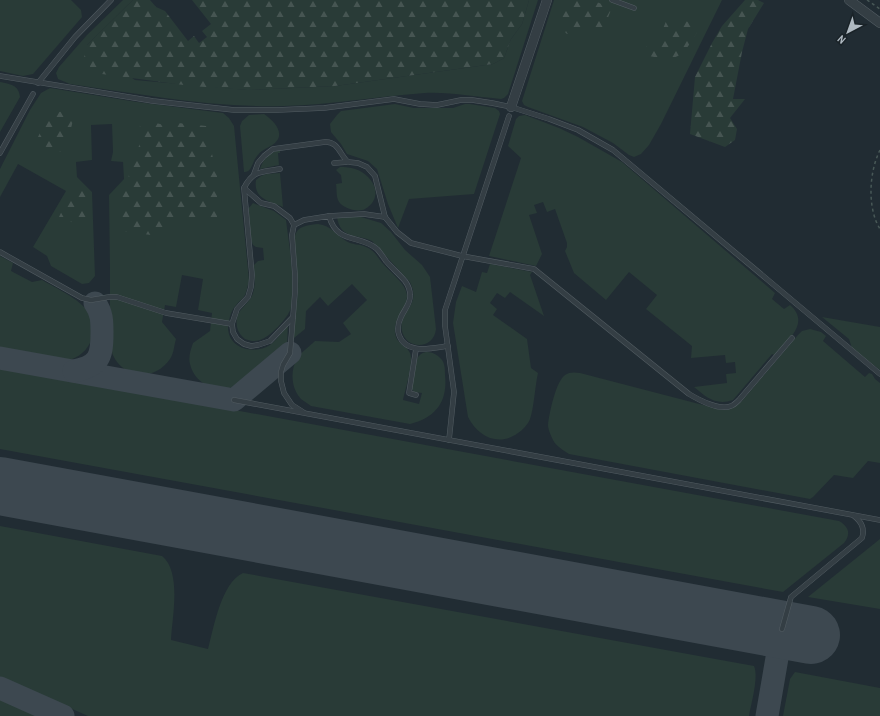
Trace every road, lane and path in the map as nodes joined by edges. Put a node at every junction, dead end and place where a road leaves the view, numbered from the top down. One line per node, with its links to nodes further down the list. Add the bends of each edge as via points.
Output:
1 (111, 0): 10 (lane, via 74,37)
2 (547, 0): 12 (street)
3 (612, 0): 6 (lane)
4 (849, 0): 8 (street)
5 (867, 0): 7 (path)
6 (634, 8)
7 (880, 9)
8 (880, 23)
9 (0, 76): 10 (lane)
10 (38, 83): 12 (lane, via 189,106 234,110 324,108 394,99 437,105 472,100 492,103)
11 (33, 94): 14 (lane)
12 (510, 112): 25 (lane); 31 (lane, via 528,112 563,124 613,150)
13 (880, 150): 23 (path, via 872,176 872,206)
14 (0, 153)
15 (348, 162): 16 (lane); 18 (lane, via 335,144 326,142 273,149 258,163); 21 (lane, via 367,167 375,176)
16 (334, 163)
17 (280, 169): 18 (lane)
18 (254, 174): 19 (lane)
19 (244, 188): 22 (lane, via 261,203 274,206 290,218); 27 (lane, via 251,287 248,297 237,309)
20 (329, 216): 21 (lane, via 364,214); 22 (lane, via 304,220); 30 (lane, via 341,234 377,249 406,283 410,300 399,321 398,333 404,343)
21 (385, 217): 25 (lane, via 397,232 412,242)
22 (294, 225): 26 (lane)
23 (880, 229)
24 (0, 252): 27 (lane, via 82,298 91,300 117,297 166,313)
25 (462, 256): 28 (lane, via 534,269 689,394 713,405 732,406); 29 (lane, via 446,310)
26 (293, 317): 27 (lane, via 270,341 258,346 244,344 237,339); 34 (lane, via 290,353 282,368 281,381 284,393 292,405)
27 (232, 324)
28 (792, 338)
29 (448, 346): 30 (lane); 35 (lane, via 454,392)
30 (416, 349): 32 (lane, via 409,393)
31 (880, 374)
32 (416, 395)
33 (234, 400): 34 (lane)
34 (306, 414): 35 (lane)
35 (448, 440): 36 (lane)
36 (853, 515): 37 (lane); 38 (lane, via 860,520 864,530 862,538 791,597)
37 (880, 520)
38 (782, 629)

